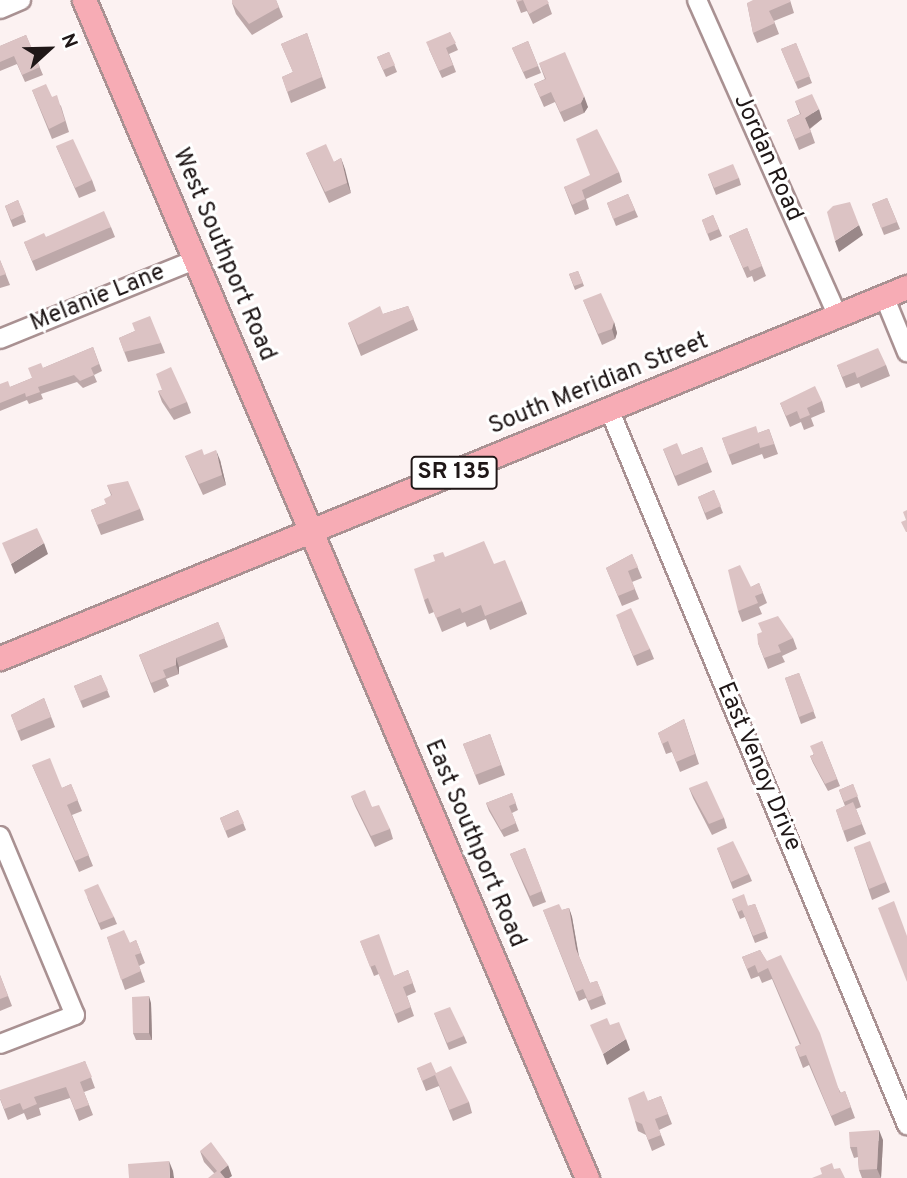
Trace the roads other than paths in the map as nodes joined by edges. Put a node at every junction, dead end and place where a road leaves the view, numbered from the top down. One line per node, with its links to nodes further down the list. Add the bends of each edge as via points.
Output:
1 (21, 0): 4 (street)
2 (84, 0): 5 (main road, West Southport Road)
3 (697, 0): 8 (street, Jordan Road)
4 (0, 9)
5 (197, 259): 9 (street, Melanie Lane); 12 (main road, West Southport Road)
6 (907, 287): 7 (main road, South Meridian Street / SR 135)
7 (884, 296): 8 (main road, South Meridian Street / SR 135); 10 (street)
8 (837, 316): 11 (main road, South Meridian Street / SR 135)
9 (0, 339)
10 (907, 352)
11 (609, 409): 12 (main road, South Meridian Street / SR 135); 16 (street, East Venoy Drive)
12 (314, 530): 13 (main road, South Meridian Street / SR 135); 17 (main road, East Southport Road)
13 (0, 658)
14 (0, 836): 15 (street, via 75,1015)
15 (0, 1044)
16 (907, 1125)
17 (587, 1178)

